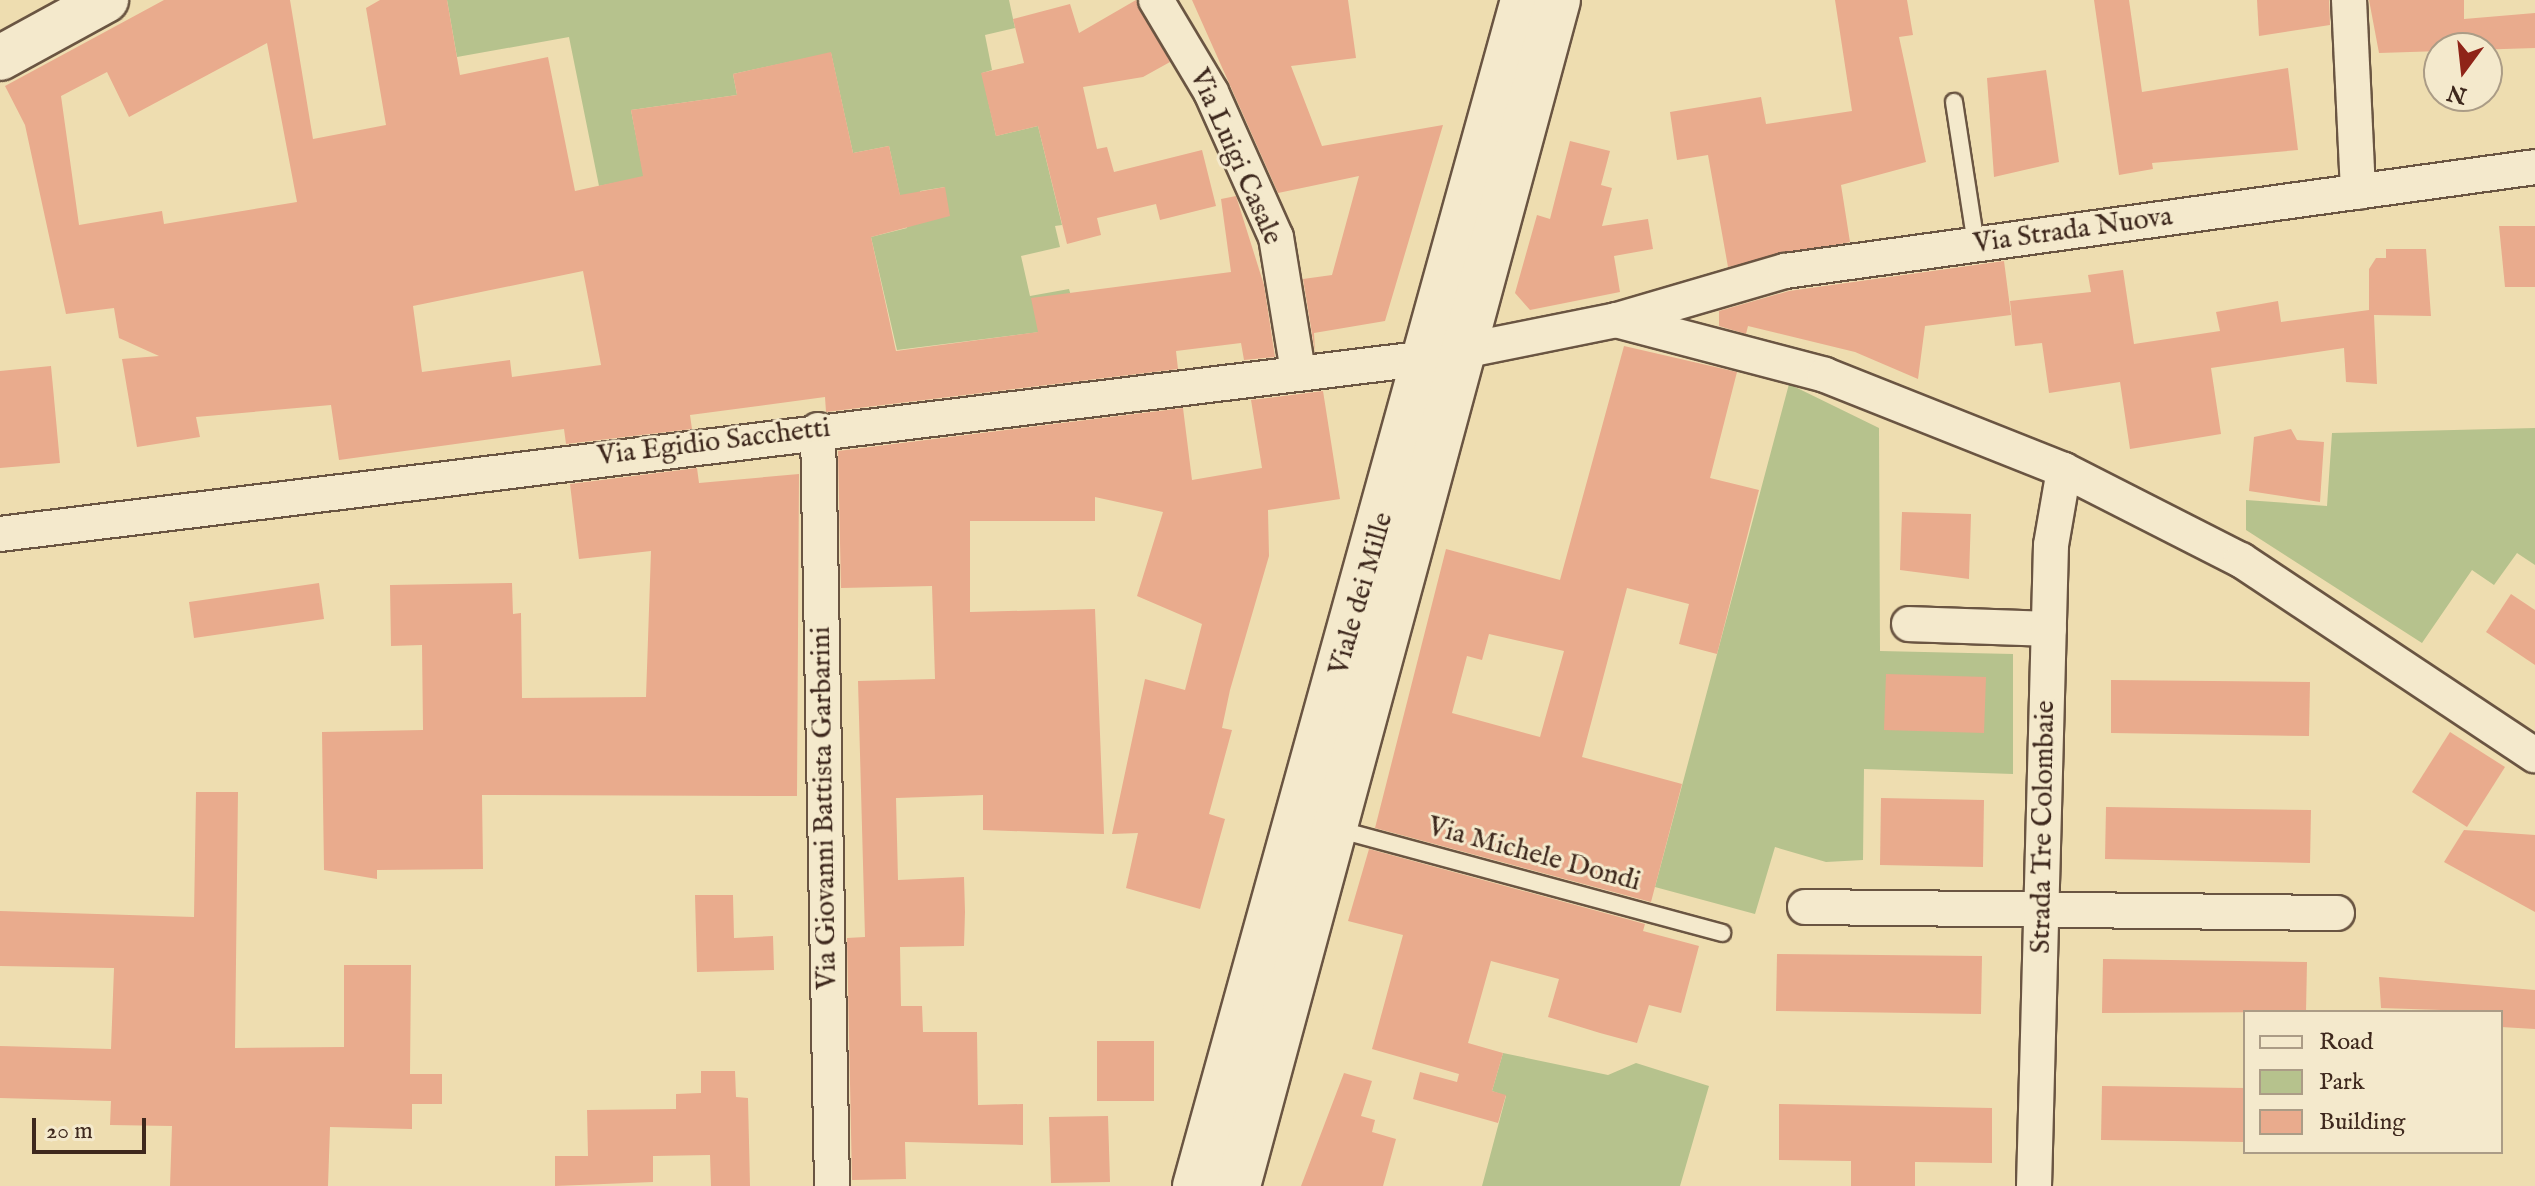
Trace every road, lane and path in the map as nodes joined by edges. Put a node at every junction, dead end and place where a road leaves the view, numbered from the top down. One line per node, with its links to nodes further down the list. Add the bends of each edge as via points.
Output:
1 (106, 0): 6 (main road)
2 (1156, 0): 13 (street, Via Luigi Casale, via 1211,92 1276,237)
3 (1523, 0): 12 (main road, Viale dei Mille)
4 (1558, 0): 12 (main road, Viale dei Mille)
5 (2349, 0): 9 (street)
6 (0, 58)
7 (1954, 102): 10 (lane)
8 (2535, 167): 9 (street, Via Strada Nuova)
9 (2358, 192): 10 (street, Via Strada Nuova)
10 (1976, 244): 11 (street, Via Strada Nuova, via 1785,271)
11 (1616, 320): 12 (street); 15 (street, via 1825,375)
12 (1448, 354): 13 (street, Via Egidio Sacchetti); 20 (main road, Viale dei Mille); 26 (main road, Viale dei Mille)
13 (1298, 371): 14 (street, Via Egidio Sacchetti)
14 (818, 430): 16 (street, Via Egidio Sacchetti); 25 (street, Via Giovanni Battista Garbarini)
15 (2064, 470): 18 (street, Strada Tre Colombaie); 19 (street, via 2241,560)
16 (0, 534)
17 (1909, 624): 18 (street)
18 (2049, 629): 22 (street, Strada Tre Colombaie)
19 (2535, 755)
20 (1332, 827): 24 (lane, Via Michele Dondi); 27 (main road, Viale dei Mille)
21 (1805, 907): 22 (street)
22 (2042, 910): 23 (street); 28 (street, Strada Tre Colombaie)
23 (2337, 913)
24 (1722, 933)
25 (832, 1186)
26 (1195, 1186)
27 (1238, 1186)
28 (2034, 1186)

